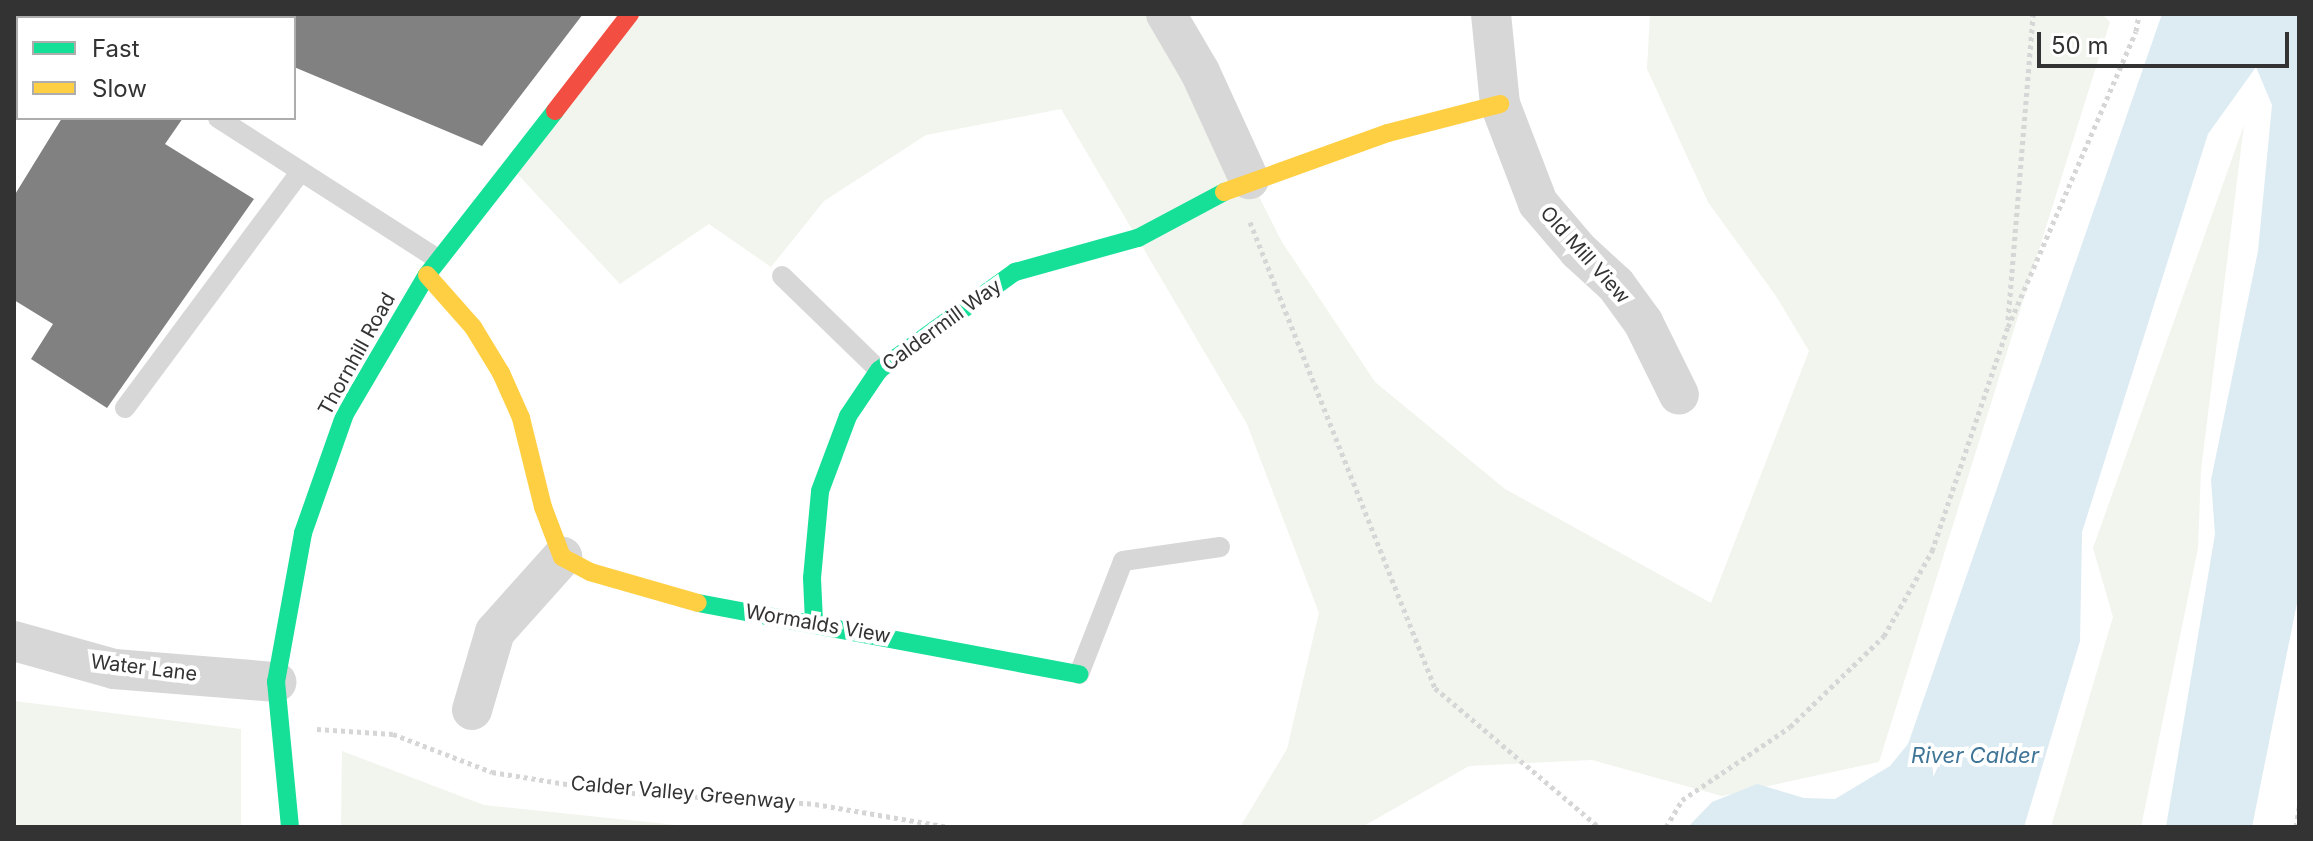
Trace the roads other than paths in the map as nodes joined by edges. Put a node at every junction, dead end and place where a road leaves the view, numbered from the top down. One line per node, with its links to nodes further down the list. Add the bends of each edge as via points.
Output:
1 (630, 14): 8 (street, Thornhill Road)
2 (1166, 14): 7 (street, via 1200,72)
3 (1491, 14): 4 (street, Old Mill View)
4 (1500, 104): 7 (street, Caldermill Way, via 1388,133); 11 (street, Old Mill View, via 1538,203 1616,285 1643,322)
5 (221, 120): 6 (lane)
6 (301, 171): 8 (lane); 12 (lane)
7 (1243, 183): 10 (street, Caldermill Way, via 1138,238 1015,272)
8 (432, 267): 14 (street, via 501,373 521,418 543,507); 18 (street, Thornhill Road, via 345,414 303,533)
9 (782, 276): 10 (lane)
10 (879, 370): 15 (street, Caldermill Way, via 848,416 820,491 812,578)
11 (1679, 395)
12 (125, 408)
13 (1220, 547): 17 (lane, via 1123,561)
14 (562, 557): 15 (street, Wormalds View, via 590,572 675,599); 19 (street, via 495,632)
15 (814, 622): 17 (street, Wormalds View)
16 (14, 641): 18 (street, Water Lane, via 114,669)
17 (1079, 674)
18 (276, 682): 20 (street, Thornhill Road)
19 (472, 710)
20 (290, 827)

